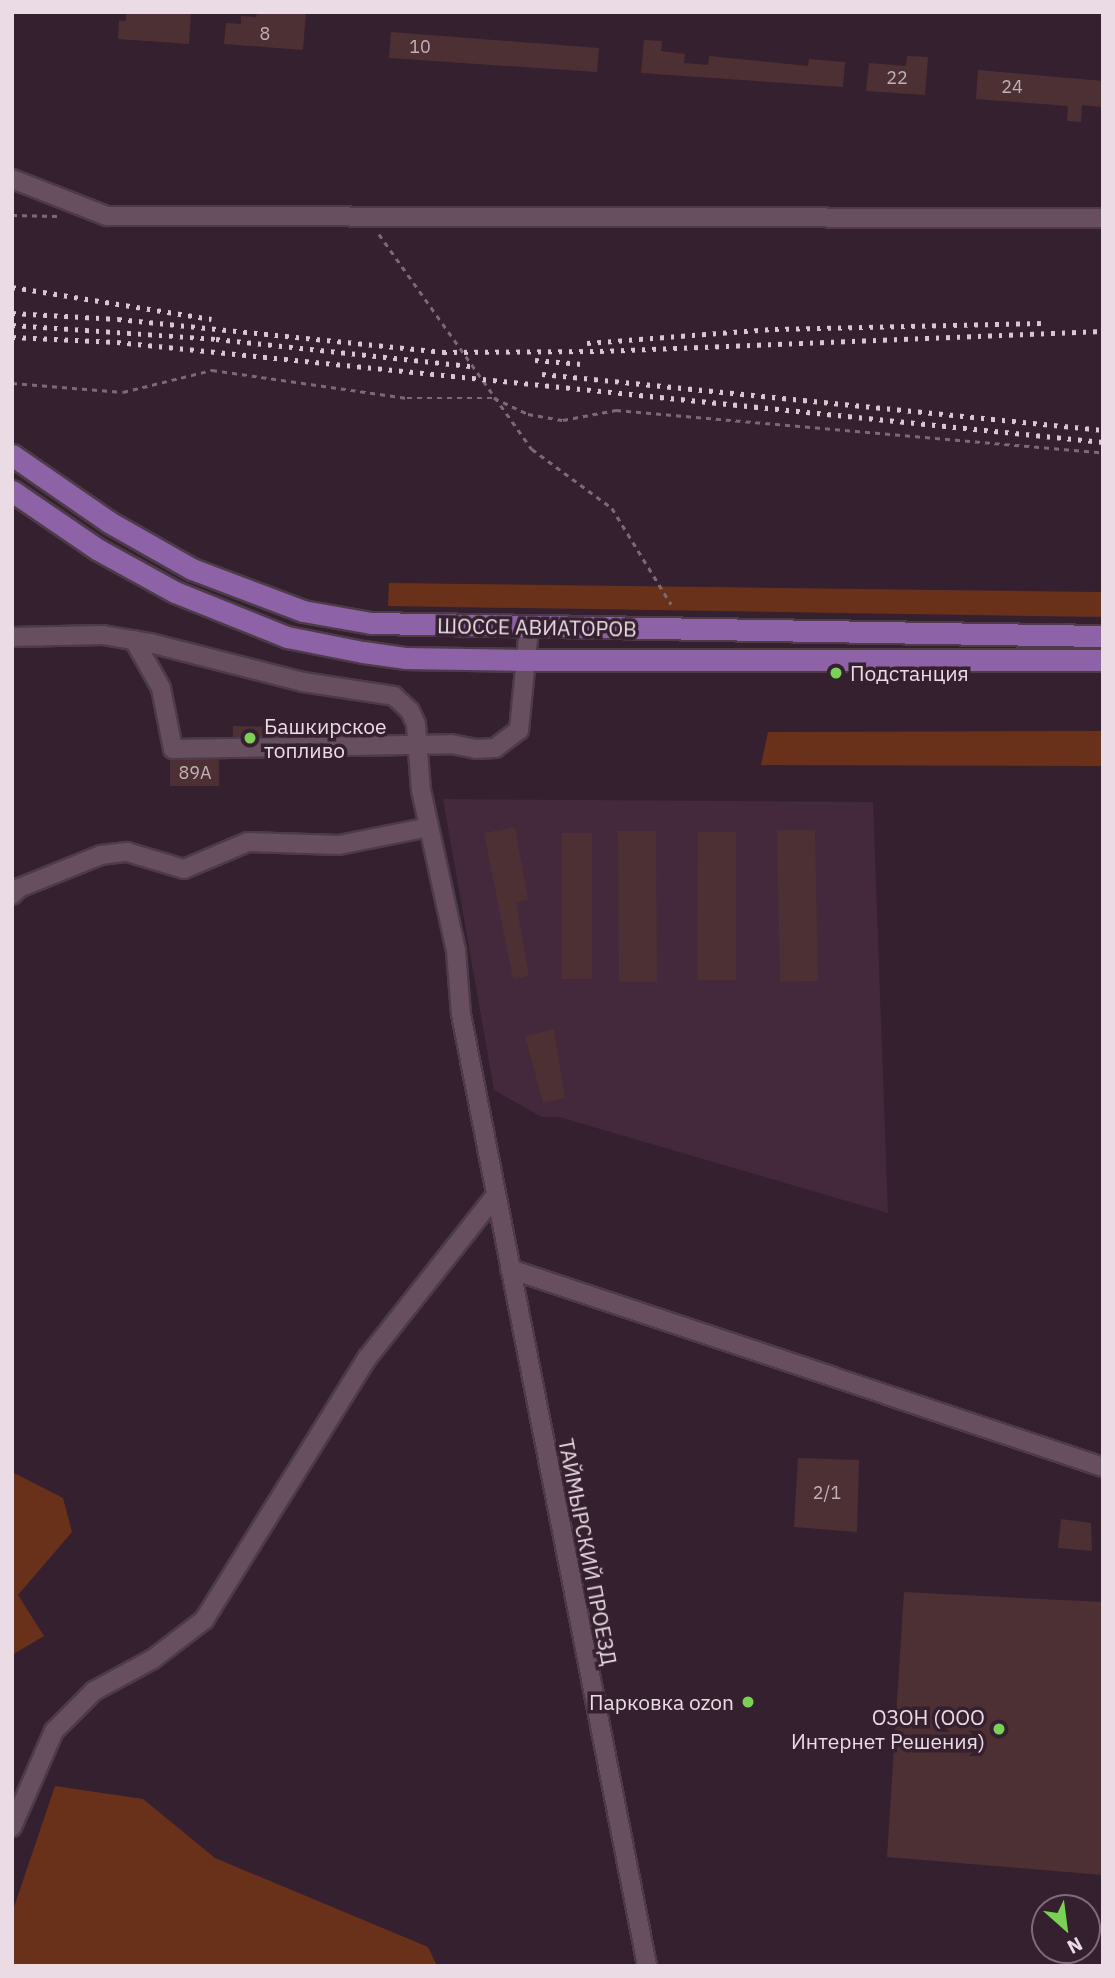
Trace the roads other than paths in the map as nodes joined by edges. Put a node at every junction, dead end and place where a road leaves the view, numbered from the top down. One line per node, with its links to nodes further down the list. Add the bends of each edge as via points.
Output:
1 (12, 179): 2 (street, via 107,216)
2 (1103, 218)
3 (12, 456): 5 (main road, ШОССЕ АВИАТОРОВ, via 109,522 192,569 303,611 371,623)
4 (12, 491): 9 (main road, ШОССЕ АВИАТОРОВ, via 97,549 175,592 288,637 405,658)
5 (529, 628): 6 (main road, ШОССЕ АВИАТОРОВ); 9 (street)
6 (1103, 636)
7 (12, 637): 8 (street, ТАЙМЫРСКИЙ ПРОЕЗД, via 103,635)
8 (134, 640): 11 (street, ТАЙМЫРСКИЙ ПРОЕЗД, via 303,682 394,696 416,724); 11 (street, via 161,688 173,749)
9 (527, 660): 10 (main road, ШОССЕ АВИАТОРОВ); 11 (street, via 524,713 519,730 507,742 475,749)
10 (1103, 660)
11 (415, 744): 14 (street, ТАЙМЫРСКИЙ ПРОЕЗД, via 456,951 461,1014)
12 (424, 828): 13 (street, via 339,845 247,842 184,869 127,852 101,855 19,888)
13 (12, 895)
14 (496, 1195): 15 (street, ТАЙМЫРСКИЙ ПРОЕЗД); 17 (street, via 368,1357 204,1620 153,1659 94,1691 54,1731)
15 (510, 1269): 16 (street); 18 (street, ТАЙМЫРСКИЙ ПРОЕЗД)
16 (1103, 1467)
17 (12, 1827)
18 (647, 1966)

